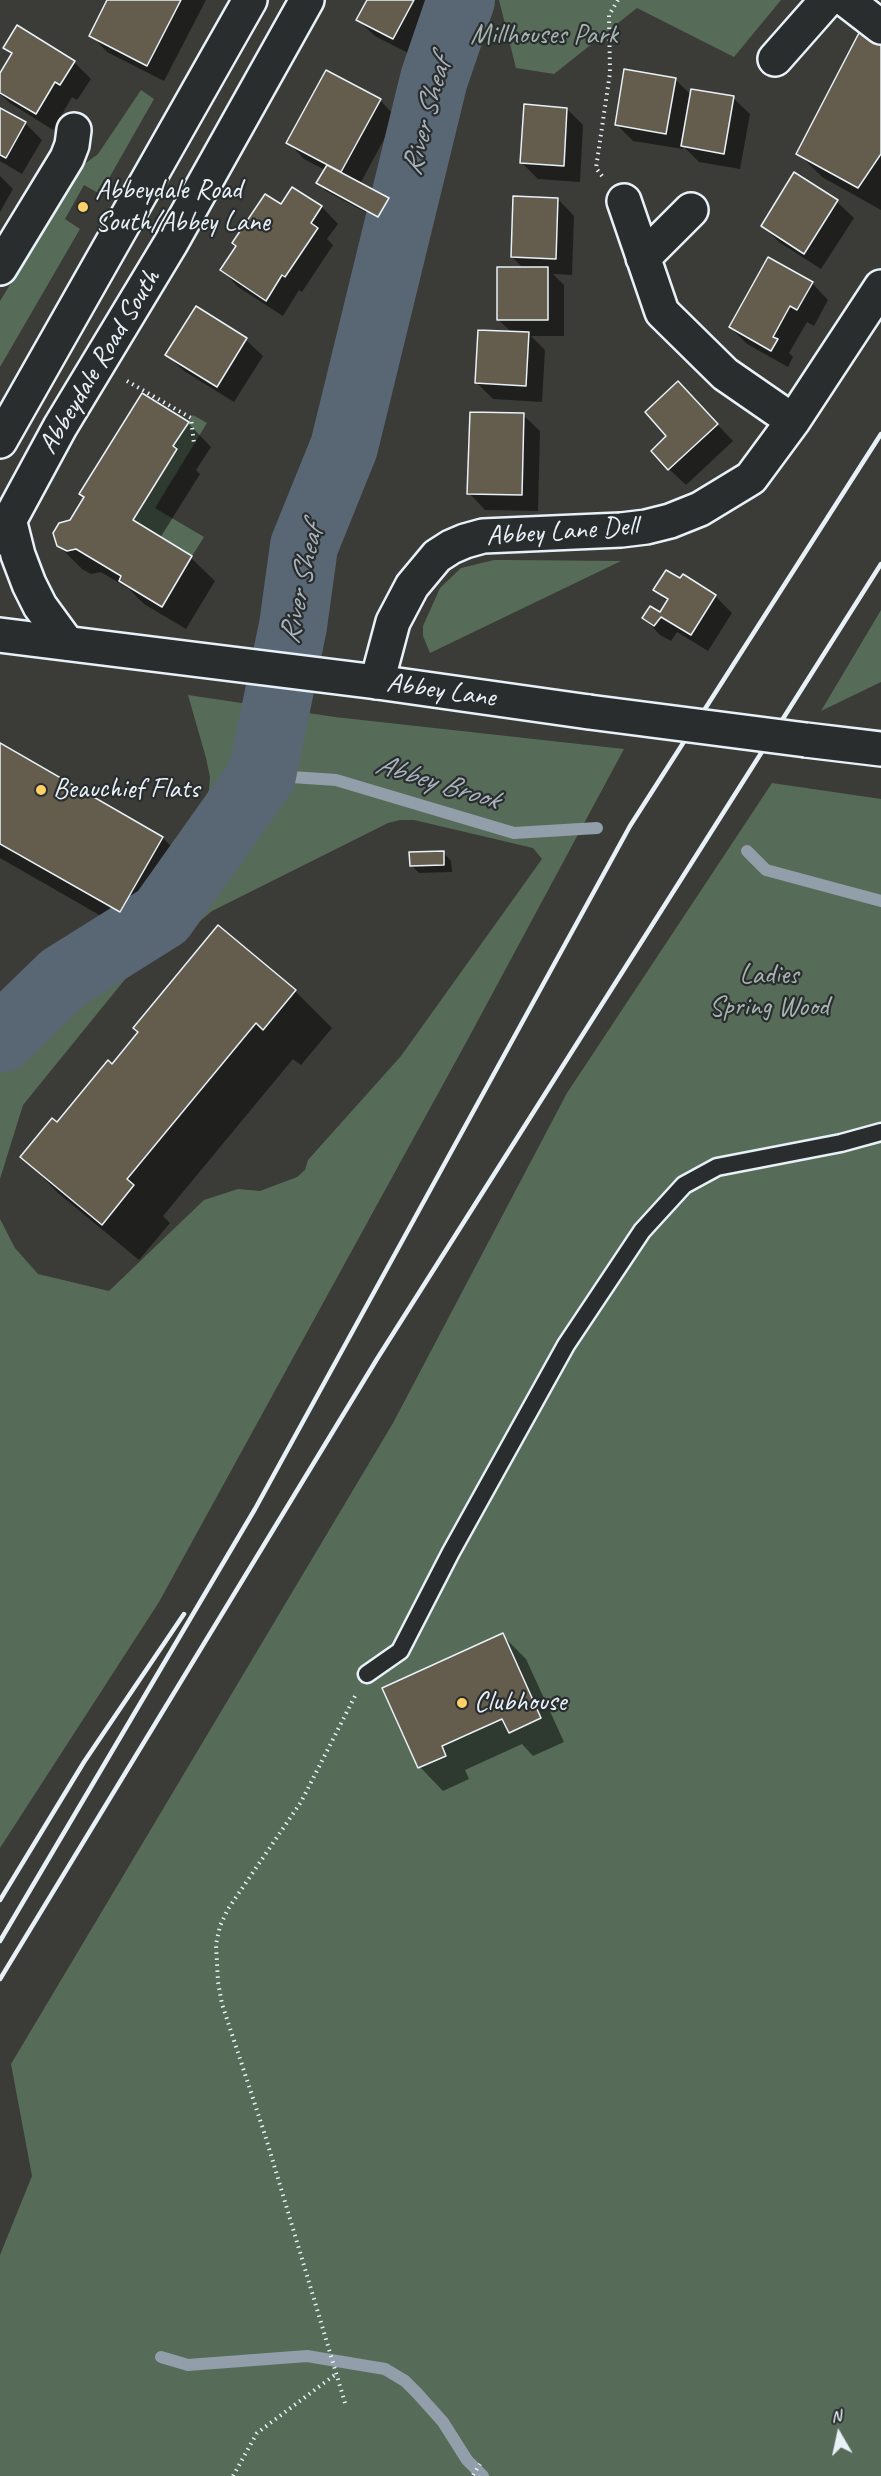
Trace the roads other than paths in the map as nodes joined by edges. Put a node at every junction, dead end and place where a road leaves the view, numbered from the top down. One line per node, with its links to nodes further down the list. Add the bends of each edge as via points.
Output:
1 (250, 0): 14 (main road, Abbeydale Road South)
2 (307, 0): 15 (main road, Abbeydale Road South)
3 (827, 0): 6 (main road)
4 (846, 0): 5 (main road)
5 (881, 27)
6 (775, 59)
7 (74, 130): 11 (main road, via 67,158)
8 (624, 201): 10 (main road)
9 (692, 210): 10 (main road)
10 (643, 258): 13 (main road, via 662,312 725,374)
11 (0, 268)
12 (881, 287): 13 (main road, Abbey Lane Dell)
13 (793, 421): 18 (main road, Abbey Lane Dell, via 751,478 700,509 670,521 621,530 483,536 444,551 424,569 401,606 386,642)
14 (0, 441)
15 (5, 529): 17 (main road, via 28,584)
16 (0, 635): 17 (main road, Abbey Lane)
17 (67, 643): 18 (main road, Abbey Lane)
18 (377, 682): 19 (main road, Abbey Lane, bridge)
19 (881, 749)
20 (881, 1132): 21 (lane, via 717,1167 684,1185 642,1231 566,1345 400,1651)
21 (367, 1674)

